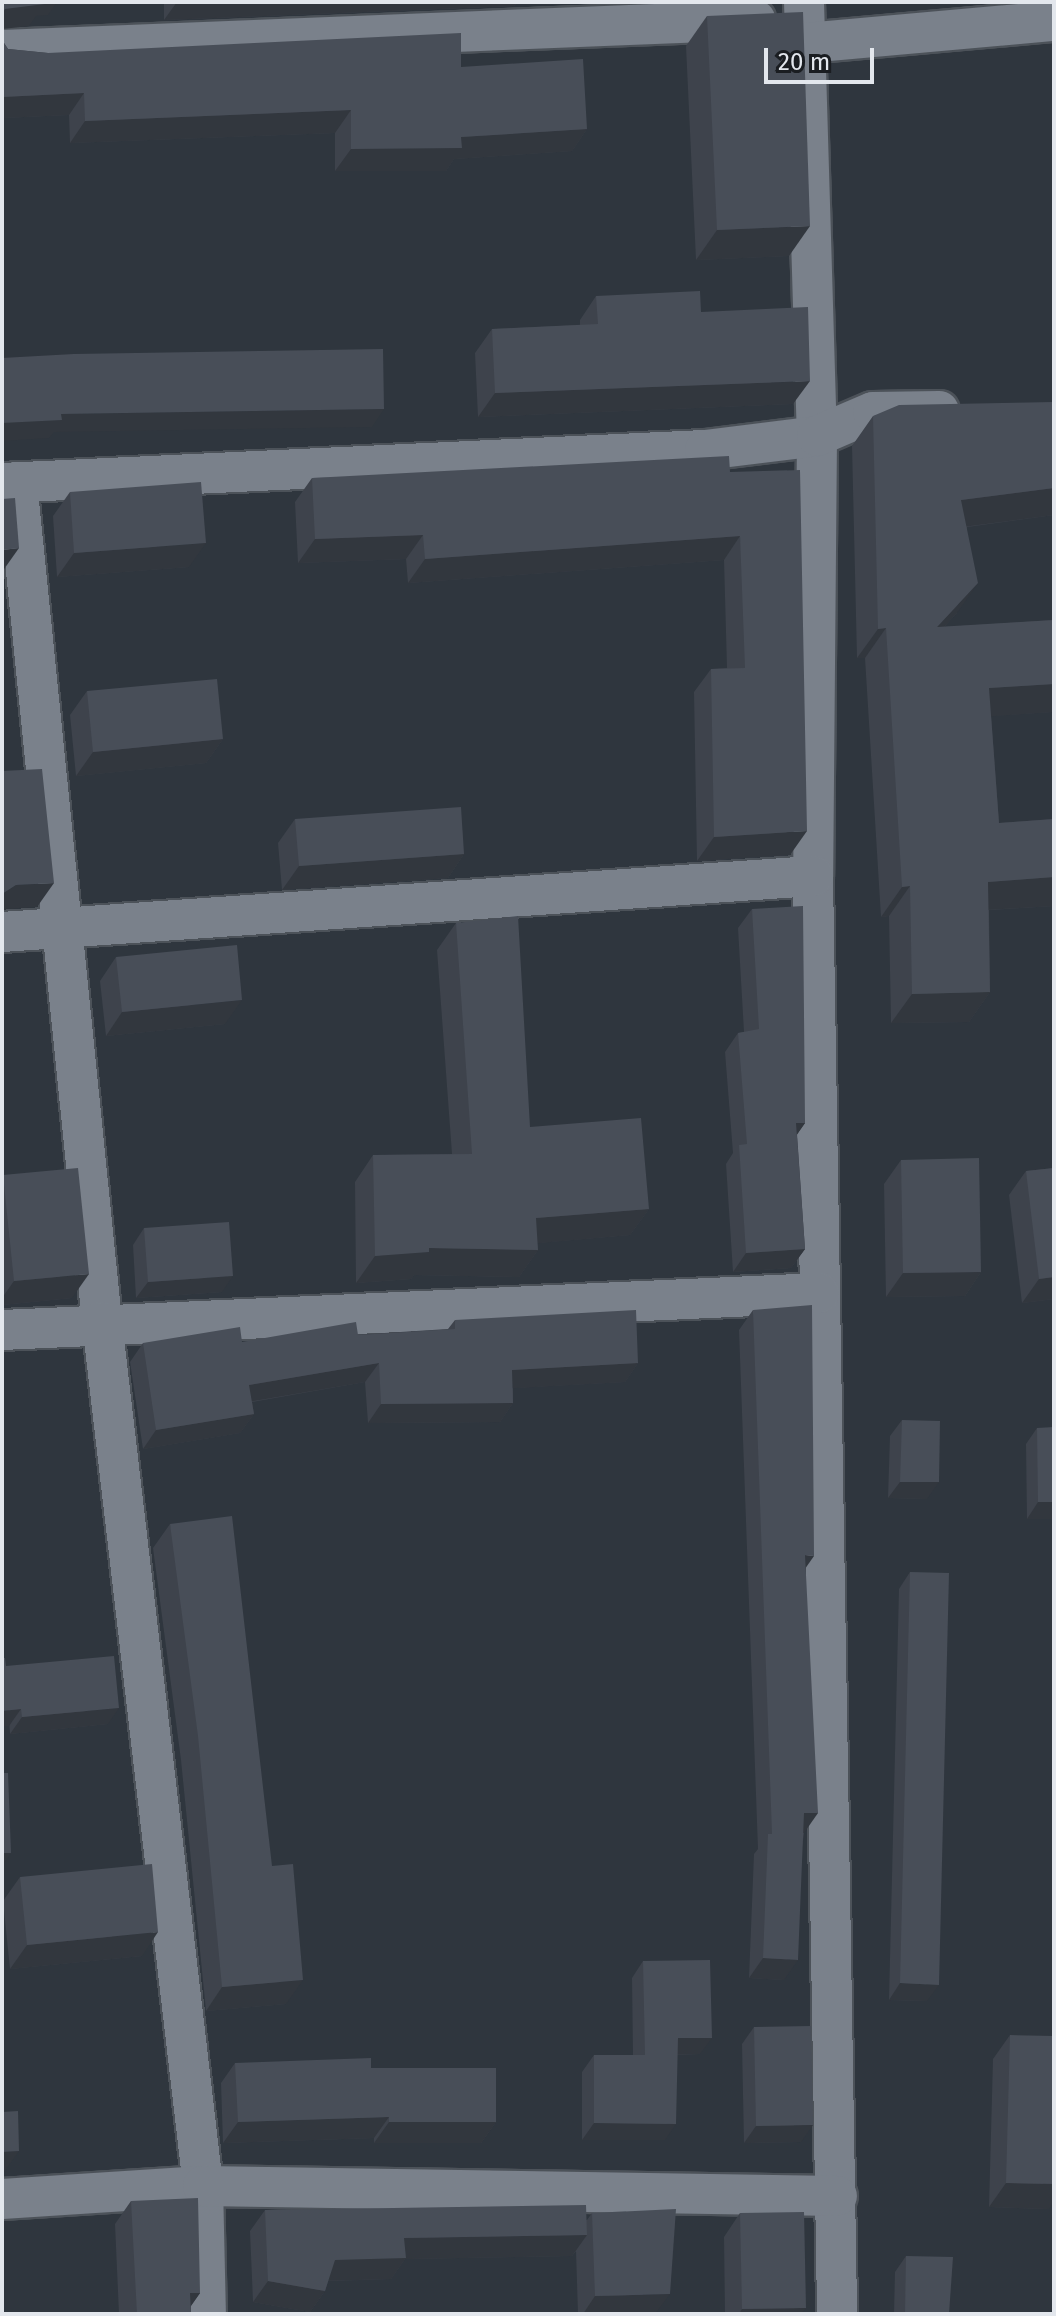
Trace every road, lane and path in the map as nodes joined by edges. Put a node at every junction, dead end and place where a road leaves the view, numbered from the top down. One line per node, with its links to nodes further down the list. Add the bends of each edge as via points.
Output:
1 (804, 21): 2 (street); 3 (street); 5 (street)
2 (1054, 21)
3 (2, 50)
4 (978, 410): 5 (street, via 873,412)
5 (817, 436): 6 (street, via 705,450); 7 (street)
6 (10, 482): 8 (street)
7 (813, 876): 8 (street); 10 (street)
8 (64, 930): 9 (street); 11 (street)
9 (2, 932)
10 (819, 1293): 11 (street); 14 (street)
11 (102, 1322): 12 (street); 13 (street)
12 (2, 1330)
13 (203, 2186): 14 (street); 15 (street); 16 (street)
14 (837, 2196): 17 (street)
15 (2, 2199)
16 (206, 2314)
17 (837, 2314)

